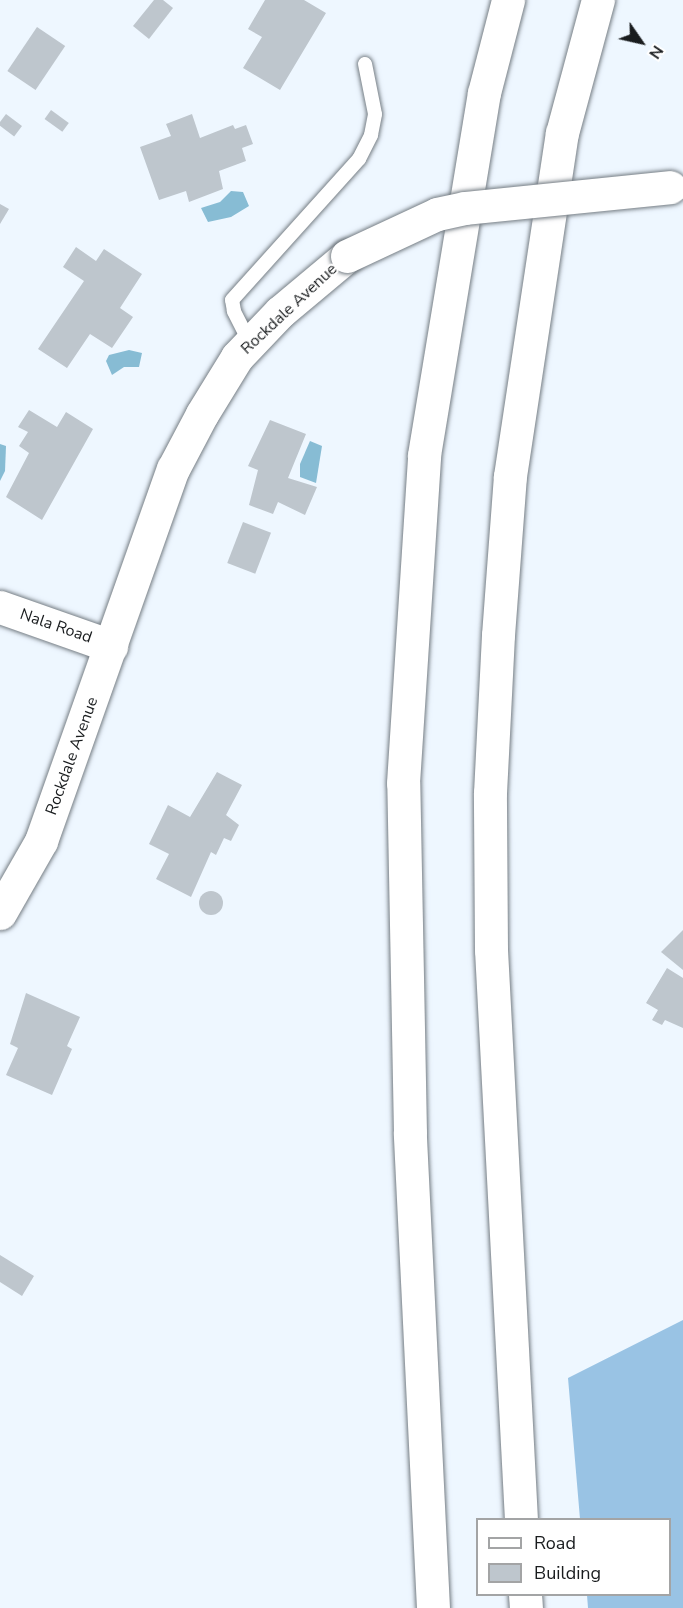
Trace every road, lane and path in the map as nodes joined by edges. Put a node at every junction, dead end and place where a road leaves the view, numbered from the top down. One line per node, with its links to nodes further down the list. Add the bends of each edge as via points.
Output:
1 (508, 0): 10 (main road, via 484,93 424,455 403,783 410,1133)
2 (597, 0): 9 (main road, via 562,133 510,477 497,646 490,793 491,961)
3 (365, 64): 5 (lane, via 375,114 371,135 358,159 232,300)
4 (676, 187): 5 (main road, Rockdale Avenue, bridge, via 437,214 347,256)
5 (250, 344): 7 (main road, Rockdale Avenue, via 221,380 172,469)
6 (0, 607): 7 (main road, Nala Road)
7 (111, 646): 8 (main road, Rockdale Avenue, via 41,841)
8 (0, 913)
9 (520, 1518)
10 (433, 1608)

